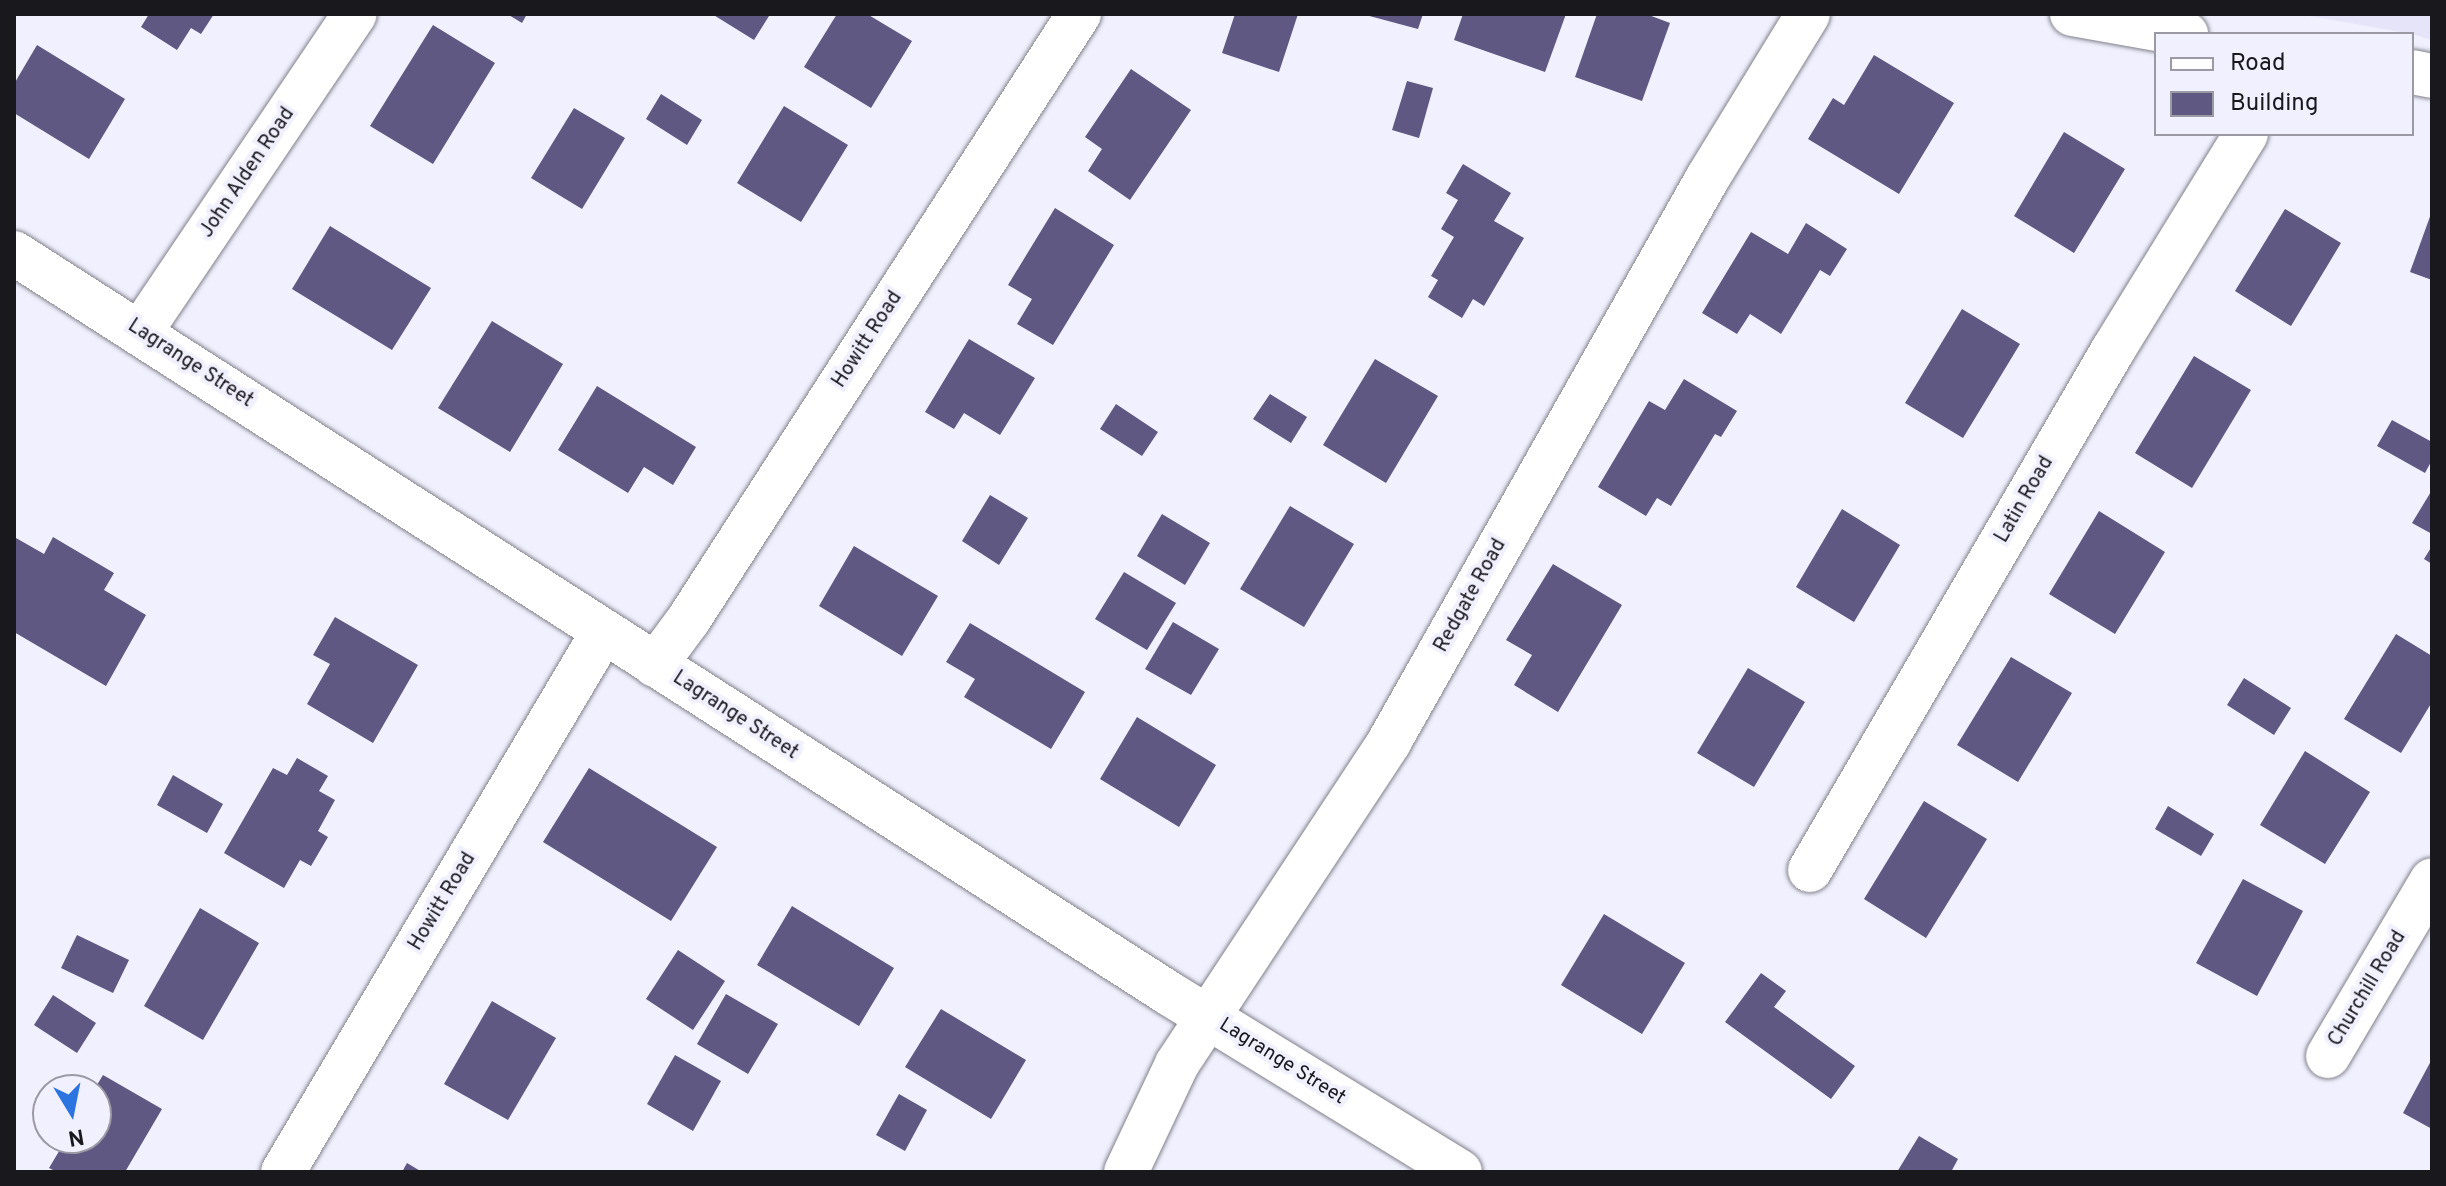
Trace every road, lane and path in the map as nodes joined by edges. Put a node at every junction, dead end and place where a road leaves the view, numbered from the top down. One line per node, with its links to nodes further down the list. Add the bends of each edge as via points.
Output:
1 (355, 14): 8 (street, John Alden Road)
2 (1079, 14): 10 (street, Howitt Road)
3 (1808, 14): 13 (street, Redgate Road, via 1707,179 1389,742)
4 (2072, 14): 5 (street)
5 (2175, 32)
6 (2245, 136): 11 (street, Latin Road, via 2113,350)
7 (14, 253): 8 (street, Lagrange Street)
8 (141, 331): 9 (street, Lagrange Street)
9 (603, 632): 10 (street, Lagrange Street); 15 (street, Howitt Road)
10 (655, 665): 13 (street, Lagrange Street)
11 (1810, 870)
12 (2432, 880): 14 (street, Churchill Road)
13 (1210, 1017): 16 (street, Redgate Road, via 1177,1064); 17 (street, Lagrange Street)
14 (2328, 1056)
15 (283, 1172)
16 (1126, 1172)
17 (1460, 1172)

